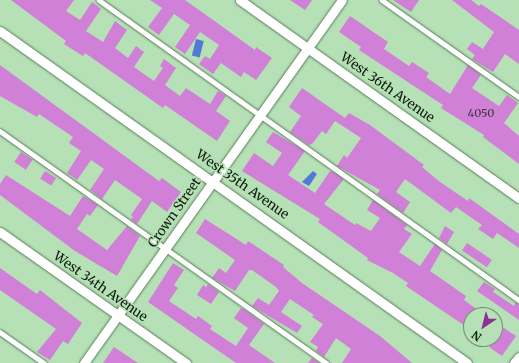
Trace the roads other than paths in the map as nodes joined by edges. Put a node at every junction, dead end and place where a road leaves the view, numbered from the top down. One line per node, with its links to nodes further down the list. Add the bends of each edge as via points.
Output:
1 (99, 0): 8 (lane)
2 (240, 0): 6 (street, West 36th Avenue)
3 (342, 0): 6 (street, Crown Street)
4 (382, 0): 7 (lane)
5 (0, 31): 10 (street, West 35th Avenue)
6 (308, 48): 8 (street, Crown Street); 11 (street, West 36th Avenue)
7 (519, 97)
8 (261, 115): 10 (street, Crown Street); 14 (lane)
9 (0, 131): 13 (lane)
10 (214, 181): 13 (street, Crown Street); 22 (street, West 35th Avenue)
11 (519, 198)
12 (0, 232): 15 (street, West 34th Avenue)
13 (166, 248): 15 (street, Crown Street); 21 (lane)
14 (519, 300)
15 (119, 315): 19 (street, Crown Street); 20 (street, West 34th Avenue)
16 (0, 332): 18 (lane)
17 (519, 357): 23 (street)
18 (44, 363)
19 (84, 363)
20 (186, 363)
21 (326, 363)
22 (466, 363)
23 (514, 363)

